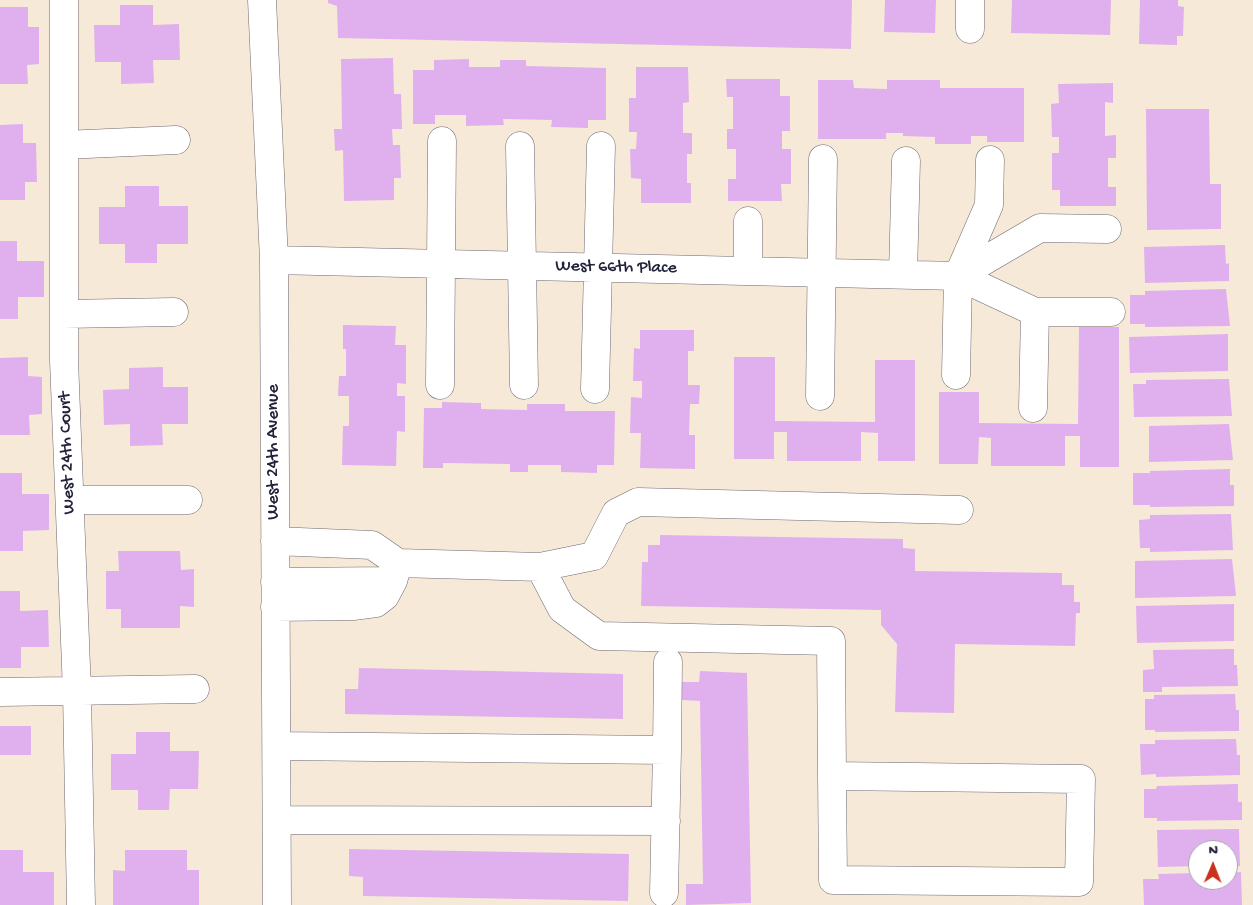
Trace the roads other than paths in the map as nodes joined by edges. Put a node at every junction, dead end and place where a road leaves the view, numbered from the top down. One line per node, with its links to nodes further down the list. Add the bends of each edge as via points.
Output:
1 (64, 0): 7 (street, West 24th Court)
2 (262, 0): 15 (street, West 24th Avenue)
3 (970, 0): 4 (street)
4 (970, 29)
5 (176, 140): 7 (street)
6 (442, 141): 16 (street)
7 (64, 145): 26 (street, West 24th Court)
8 (520, 146): 17 (street)
9 (601, 146): 18 (street)
10 (823, 159): 20 (street)
11 (990, 160): 22 (street, via 989,205)
12 (906, 161): 21 (street)
13 (748, 221): 19 (street)
14 (1107, 229): 22 (street, via 1040,228)
15 (274, 260): 16 (street, West 66th Place); 36 (street, West 24th Avenue)
16 (441, 264): 17 (street, West 66th Place); 28 (street)
17 (522, 266): 18 (street, West 66th Place); 29 (street)
18 (598, 267): 19 (street, West 66th Place); 30 (street)
19 (748, 271): 20 (street, West 66th Place)
20 (822, 273): 21 (street, West 66th Place); 31 (street)
21 (903, 274): 22 (street, West 66th Place)
22 (958, 276): 24 (street); 27 (street)
23 (174, 312): 26 (street)
24 (1035, 312): 25 (street); 32 (street)
25 (1111, 312)
26 (64, 314): 33 (street, West 24th Court)
27 (956, 375)
28 (440, 385)
29 (524, 385)
30 (595, 389)
31 (820, 396)
32 (1033, 408)
33 (70, 500): 34 (street); 43 (street, West 24th Court)
34 (188, 500)
35 (959, 510): 37 (street, via 638,502 616,513 594,556)
36 (275, 541): 38 (street, via 372,545); 39 (street, West 24th Avenue)
37 (540, 567): 38 (street); 46 (street, via 562,609 599,636 831,641)
38 (396, 572): 39 (street)
39 (275, 594): 44 (street, West 24th Avenue)
40 (668, 662): 45 (street)
41 (195, 689): 43 (street)
42 (0, 692): 43 (street)
43 (77, 692): 50 (street, West 24th Court)
44 (277, 746): 45 (street); 47 (street, West 24th Avenue)
45 (667, 750): 48 (street)
46 (832, 776): 46 (street, via 834,880 1079,882 1081,779)
47 (277, 820): 48 (street); 51 (street, West 24th Avenue)
48 (666, 820): 49 (street)
49 (664, 893)
50 (82, 905)
51 (277, 905)

